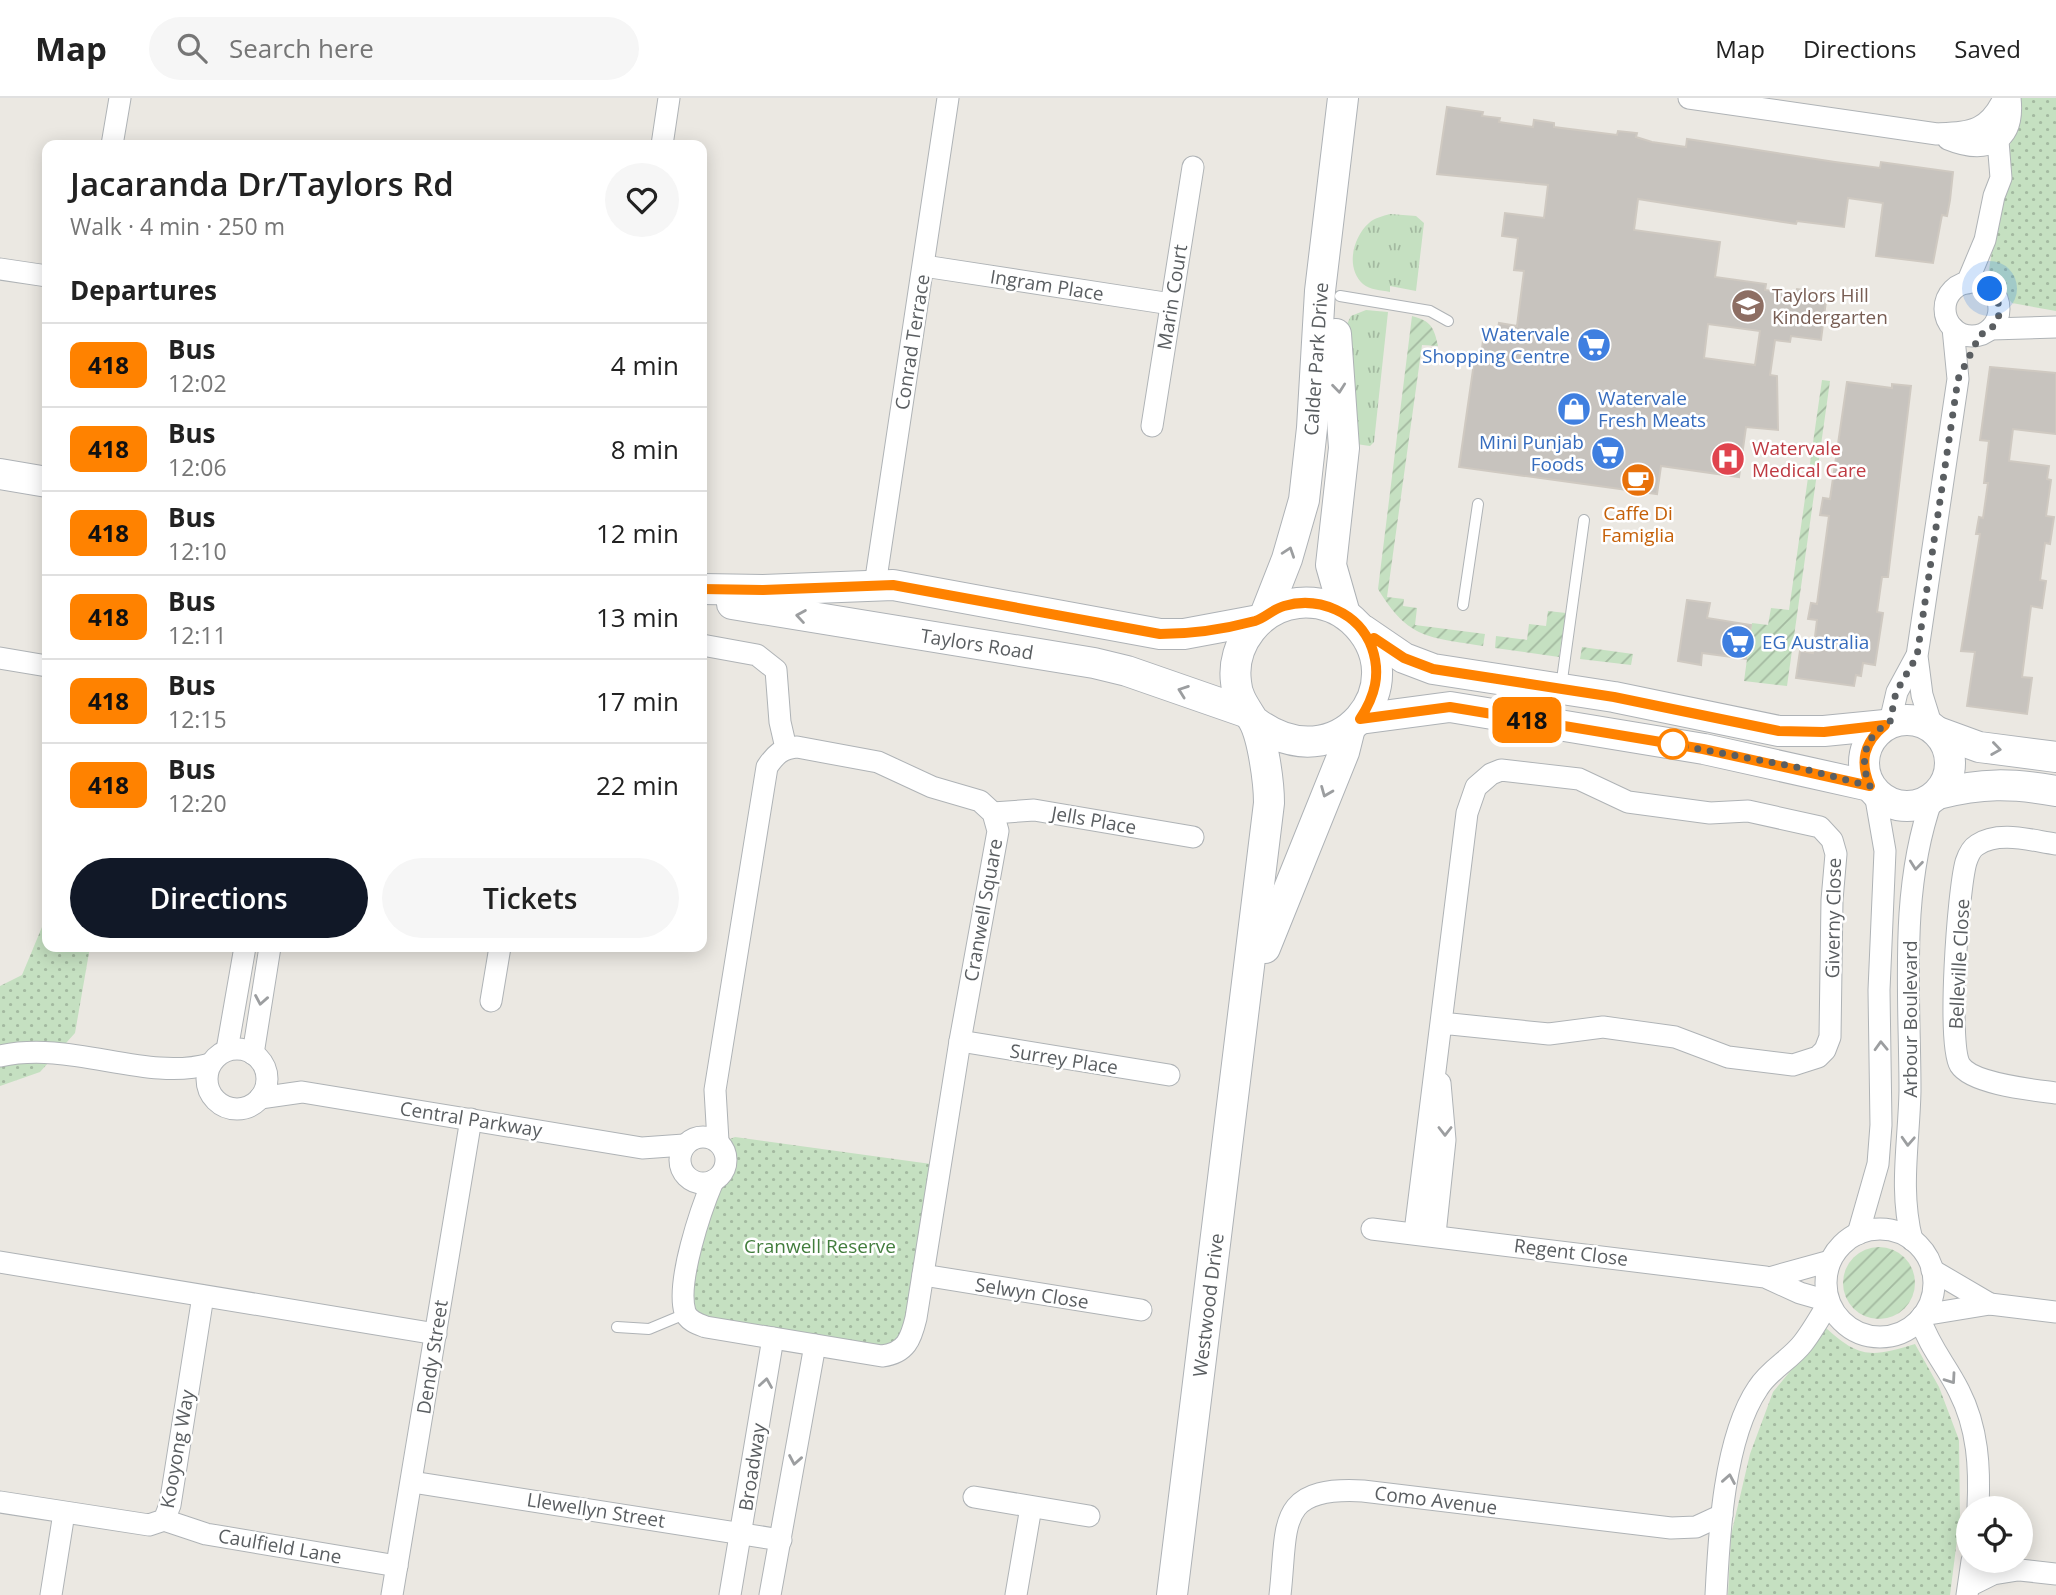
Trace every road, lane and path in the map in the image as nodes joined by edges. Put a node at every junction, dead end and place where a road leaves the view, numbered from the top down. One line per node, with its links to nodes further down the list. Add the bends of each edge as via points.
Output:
1 (120, 98): 10 (street)
2 (669, 98): 11 (street)
3 (948, 98): 14 (street, Conrad Terrace)
4 (1343, 98): 18 (main road, Calder Park Drive)
5 (1363, 98): 18 (main road, Calder Park Drive)
6 (1689, 98): 9 (street, via 1937,134 1967,132)
7 (2004, 98): 9 (street)
8 (2010, 98): 9 (street, via 2010,128)
9 (1989, 137): 13 (street, via 1994,196)
10 (113, 140)
11 (664, 140)
12 (1193, 167): 20 (street, Marin Court)
13 (1985, 240): 17 (street); 19 (street)
14 (924, 266): 20 (street, Ingram Place); 31 (street, Conrad Terrace)
15 (0, 269): 16 (street)
16 (42, 275)
17 (1967, 283): 19 (street, via 1983,285); 23 (street, via 1955,288 1945,303)
18 (1330, 293): 21 (lane, via 1430,311); 35 (main road, Calder Park Drive, one-way to 18, via 1287,559 1304,500 1317,364); 36 (main road, Calder Park Drive, one-way to 36, via 1344,448 1331,565)
19 (1995, 298): 22 (street); 24 (street)
20 (1171, 304): 26 (street, Marin Court)
21 (1448, 321)
22 (2053, 326): 24 (street)
23 (1952, 328): 24 (street, via 1965,335); 25 (street)
24 (1986, 332): 25 (street)
25 (1958, 379): 39 (street)
26 (1152, 426)
27 (0, 474): 28 (main road)
28 (42, 481)
29 (1478, 504): 34 (lane)
30 (1584, 520): 42 (lane)
31 (875, 585): 32 (main road); 35 (main road, via 938,592 1160,634 1184,634); 37 (main road)
32 (707, 589)
33 (707, 598): 37 (main road, Taylors Road, one-way to 33)
34 (1463, 605)
35 (1262, 618): 36 (main road, via 1296,603 1330,607); 43 (main road, via 1244,640 1236,664 1239,698)
36 (1353, 621): 42 (main road, via 1404,658 1433,669); 44 (main road, via 1369,641 1377,673 1369,705)
37 (869, 627): 43 (main road, Taylors Road, one-way to 37, via 1094,663)
38 (707, 646): 47 (street, via 757,655 776,670)
39 (1917, 656): 45 (street, via 1896,692); 46 (street, via 1922,695)
40 (0, 658): 41 (street)
41 (42, 665)
42 (1560, 687): 45 (main road, via 1779,731 1824,732)
43 (1251, 717): 44 (main road, via 1271,734 1311,744 1332,739); 59 (main road, Westwood Drive, via 1269,782 1269,803)
44 (1355, 723): 49 (main road, via 1450,707 1703,749); 59 (main road, Westwood Drive, one-way to 59, via 1278,910)
45 (1887, 724): 46 (main road, via 1912,719); 49 (main road, via 1867,746 1864,773)
46 (1935, 730): 48 (main road, one-way to 48, via 1979,747); 51 (main road, via 1950,756 1946,783)
47 (786, 748): 52 (street, Cranwell Square, via 878,762 932,787 980,801); 70 (street, via 767,767)
48 (2056, 757)
49 (1872, 790): 51 (main road, via 1896,805 1920,804); 83 (street, Arbour Boulevard, one-way to 49, via 1878,1164 1881,1125 1879,976 1885,851)
50 (2056, 791): 51 (main road, via 1992,784)
51 (1935, 796): 84 (street, Arbour Boulevard, one-way to 84, via 1919,839 1909,944 1910,1092 1903,1187)
52 (993, 813): 53 (street, Jells Place, via 1034,810); 61 (street, Cranwell Square, via 998,831)
53 (1193, 837)
54 (2056, 844): 72 (street, Belleville Close, via 1995,838 1978,844 1968,858 1956,953 1955,1024 1960,1064 1967,1071)
55 (243, 952): 62 (street)
56 (269, 952): 63 (street, one-way to 63)
57 (499, 952): 58 (street)
58 (491, 1001)
59 (1244, 1016): 124 (main road, Westwood Drive)
60 (1441, 1023): 60 (street, Giverny Close, via 1467,813 1476,787 1490,774 1518,771 1579,779 1628,802 1780,816 1820,827 1832,840 1836,854 1832,1017 1825,1050 1810,1062 1793,1065 1728,1057 1675,1037 1603,1027 1549,1034); 82 (street, Giverny Close, via 1436,1063 1445,1140)
61 (960, 1041): 68 (street, Surrey Place); 88 (street, Cranwell Square)
62 (227, 1050): 63 (street); 65 (street)
63 (253, 1054): 67 (street)
64 (0, 1056): 66 (street, via 53,1051)
65 (210, 1064): 66 (street); 69 (street)
66 (177, 1070): 69 (street)
67 (266, 1071): 71 (street, Central Parkway); 73 (street)
68 (1169, 1075)
69 (208, 1088): 73 (street, via 215,1100 234,1108)
70 (715, 1090): 75 (street); 76 (street)
71 (299, 1091): 73 (street, Central Parkway); 74 (street, Central Parkway)
72 (2056, 1093)
73 (260, 1098)
74 (471, 1119): 77 (street, Central Parkway); 98 (street, Dendy Street)
75 (690, 1141): 76 (street, via 711,1137); 77 (street, Central Parkway); 78 (street, via 679,1157)
76 (718, 1141): 79 (street, via 726,1162)
77 (642, 1148): 78 (street, Central Parkway)
78 (686, 1174): 79 (street, via 701,1183); 80 (street)
79 (713, 1181): 80 (street)
80 (696, 1221): 95 (street, via 683,1298)
81 (1373, 1229): 82 (street, Regent Close)
82 (1425, 1233): 89 (street, Regent Close)
83 (1858, 1234): 84 (street, via 1886,1230); 85 (street)
84 (1912, 1240): 87 (street)
85 (1830, 1261): 89 (street, Regent Close); 91 (street, via 1826,1274)
86 (0, 1262): 90 (street)
87 (1932, 1270): 92 (street); 96 (street, via 1932,1294)
88 (923, 1275): 93 (street, Selwyn Close); 100 (street, Cranwell Square, via 911,1338 895,1354)
89 (1769, 1278): 91 (street, Regent Close)
90 (202, 1296): 98 (street); 109 (street, Kooyong Way)
91 (1829, 1301): 96 (street, via 1847,1326 1877,1337 1893,1336); 107 (street, one-way to 91, via 1745,1409 1771,1371 1803,1343)
92 (1990, 1304): 94 (street); 96 (street)
93 (1140, 1310)
94 (2056, 1312)
95 (685, 1314): 97 (lane, via 649,1329); 99 (street, Cranwell Square, via 706,1327)
96 (1922, 1317): 102 (street, one-way to 102, via 1931,1348 1968,1410 1978,1456)
97 (617, 1327)
98 (436, 1334): 101 (street, Dendy Street)
99 (773, 1338): 100 (street, Cranwell Square); 111 (street, Broadway, one-way to 99)
100 (815, 1345): 112 (street, Broadway, one-way to 112)
101 (412, 1482): 111 (street, Llewellyn Street); 114 (street, Dendy Street)
102 (1978, 1496)
103 (974, 1497): 105 (street)
104 (0, 1502): 106 (street, Kooyong Way)
105 (1031, 1507): 108 (street); 123 (street)
106 (64, 1513): 109 (street, Kooyong Way, via 149,1525); 119 (street)
107 (1723, 1515): 110 (street, Como Avenue, via 1696,1527); 113 (street)
108 (1089, 1516)
109 (164, 1520): 114 (street, Caulfield Lane, via 206,1534)
110 (1671, 1528): 113 (street, Como Avenue); 125 (street, Como Avenue, via 1329,1490 1303,1498 1289,1518)
111 (741, 1533): 112 (street, Llewellyn Street); 121 (street, Broadway)
112 (780, 1539): 122 (street, Broadway)
113 (1718, 1553): 126 (street)
114 (397, 1566): 120 (street, Dendy Street)
115 (2033, 1571): 117 (street)
116 (2000, 1573): 118 (street)
117 (2056, 1574)
118 (1968, 1590)
119 (51, 1595)
120 (392, 1595)
121 (730, 1595)
122 (771, 1595)
123 (1016, 1595)
124 (1172, 1595)
125 (1280, 1595)
126 (1716, 1595)

